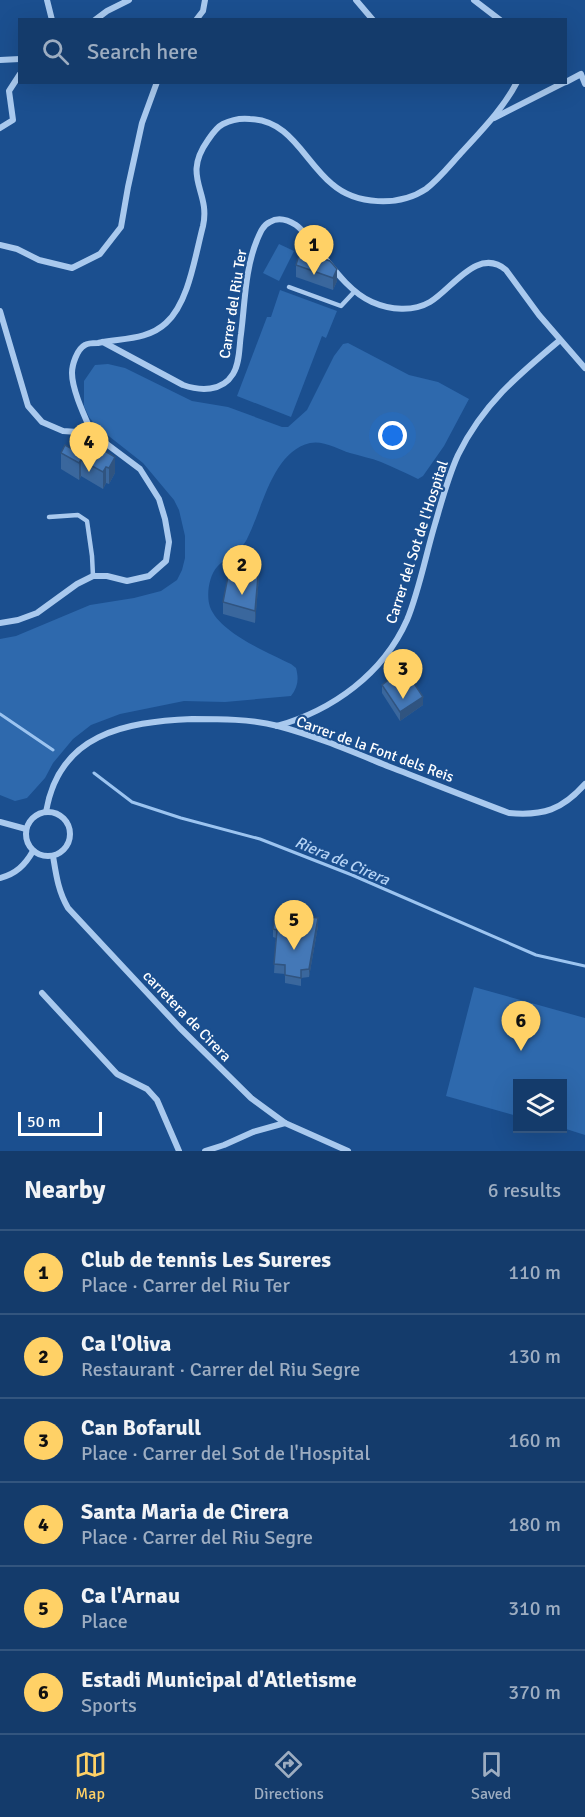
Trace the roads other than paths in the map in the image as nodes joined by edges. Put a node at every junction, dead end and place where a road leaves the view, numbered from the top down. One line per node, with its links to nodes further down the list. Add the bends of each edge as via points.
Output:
1 (47, 0): 6 (street)
2 (129, 0): 7 (street)
3 (205, 0): 8 (street)
4 (356, 0): 9 (street)
5 (474, 0): 10 (street)
6 (52, 18)
7 (98, 18)
8 (198, 18)
9 (371, 18)
10 (497, 18)
11 (18, 59): 12 (street)
12 (0, 60)
13 (18, 77): 20 (street, via 9,90 12,120)
14 (567, 81): 18 (street, via 581,74)
15 (156, 84): 21 (street, via 142,123 121,227 100,254 72,268)
16 (516, 84): 19 (street)
17 (561, 84): 19 (street)
18 (585, 84)
19 (491, 119): 26 (street, via 433,183 413,195 390,200 358,198 340,190 288,134 266,121 243,118 223,124 206,143 195,171 205,213 181,303 166,323 148,335)
20 (0, 128)
21 (0, 245)
22 (289, 287): 23 (lane, via 341,306)
23 (354, 291): 25 (street, Carrer del Riu Ter, via 388,308 414,308 429,303 464,273 492,262 506,270); 26 (street, Carrer del Riu Ter, via 298,226 274,220 263,228 252,251 238,360 227,382 207,389 183,386)
24 (0, 311): 28 (street, via 28,406 42,422 63,431)
25 (560, 340): 27 (street, Carrer del Riu Ter); 32 (street, Carrer del Sot de l'Hospital, via 502,390 467,438 446,485 407,620 388,654 342,696)
26 (103, 342): 28 (street, via 85,345 77,353 72,372)
27 (585, 368)
28 (92, 433): 30 (street, via 140,469 159,499 169,542 166,561 149,576 127,580)
29 (49, 517): 30 (lane, via 78,515 87,521)
30 (93, 576): 31 (street, via 37,613)
31 (0, 624)
32 (276, 726): 33 (street, Carrer de la Font dels Reis, via 326,741 508,813 552,810); 34 (street, Carrer de la Font dels Reis, via 224,719 174,720 144,722 104,734 83,746 66,764 53,786)
33 (585, 784)
34 (46, 813): 36 (street, via 33,818); 38 (street, via 62,818 69,832 64,849)
35 (0, 822): 36 (street)
36 (26, 829): 37 (street, via 27,843)
37 (33, 851): 38 (street); 39 (street, via 16,872)
38 (53, 856): 41 (street, carretera de Cirera, via 61,897 68,908 217,1066 250,1098)
39 (0, 878)
40 (42, 993): 42 (street, via 117,1074 147,1089 157,1100)
41 (285, 1123): 43 (street); 44 (street, carretera de Cirera)
42 (180, 1151)
43 (205, 1151)
44 (348, 1151)

